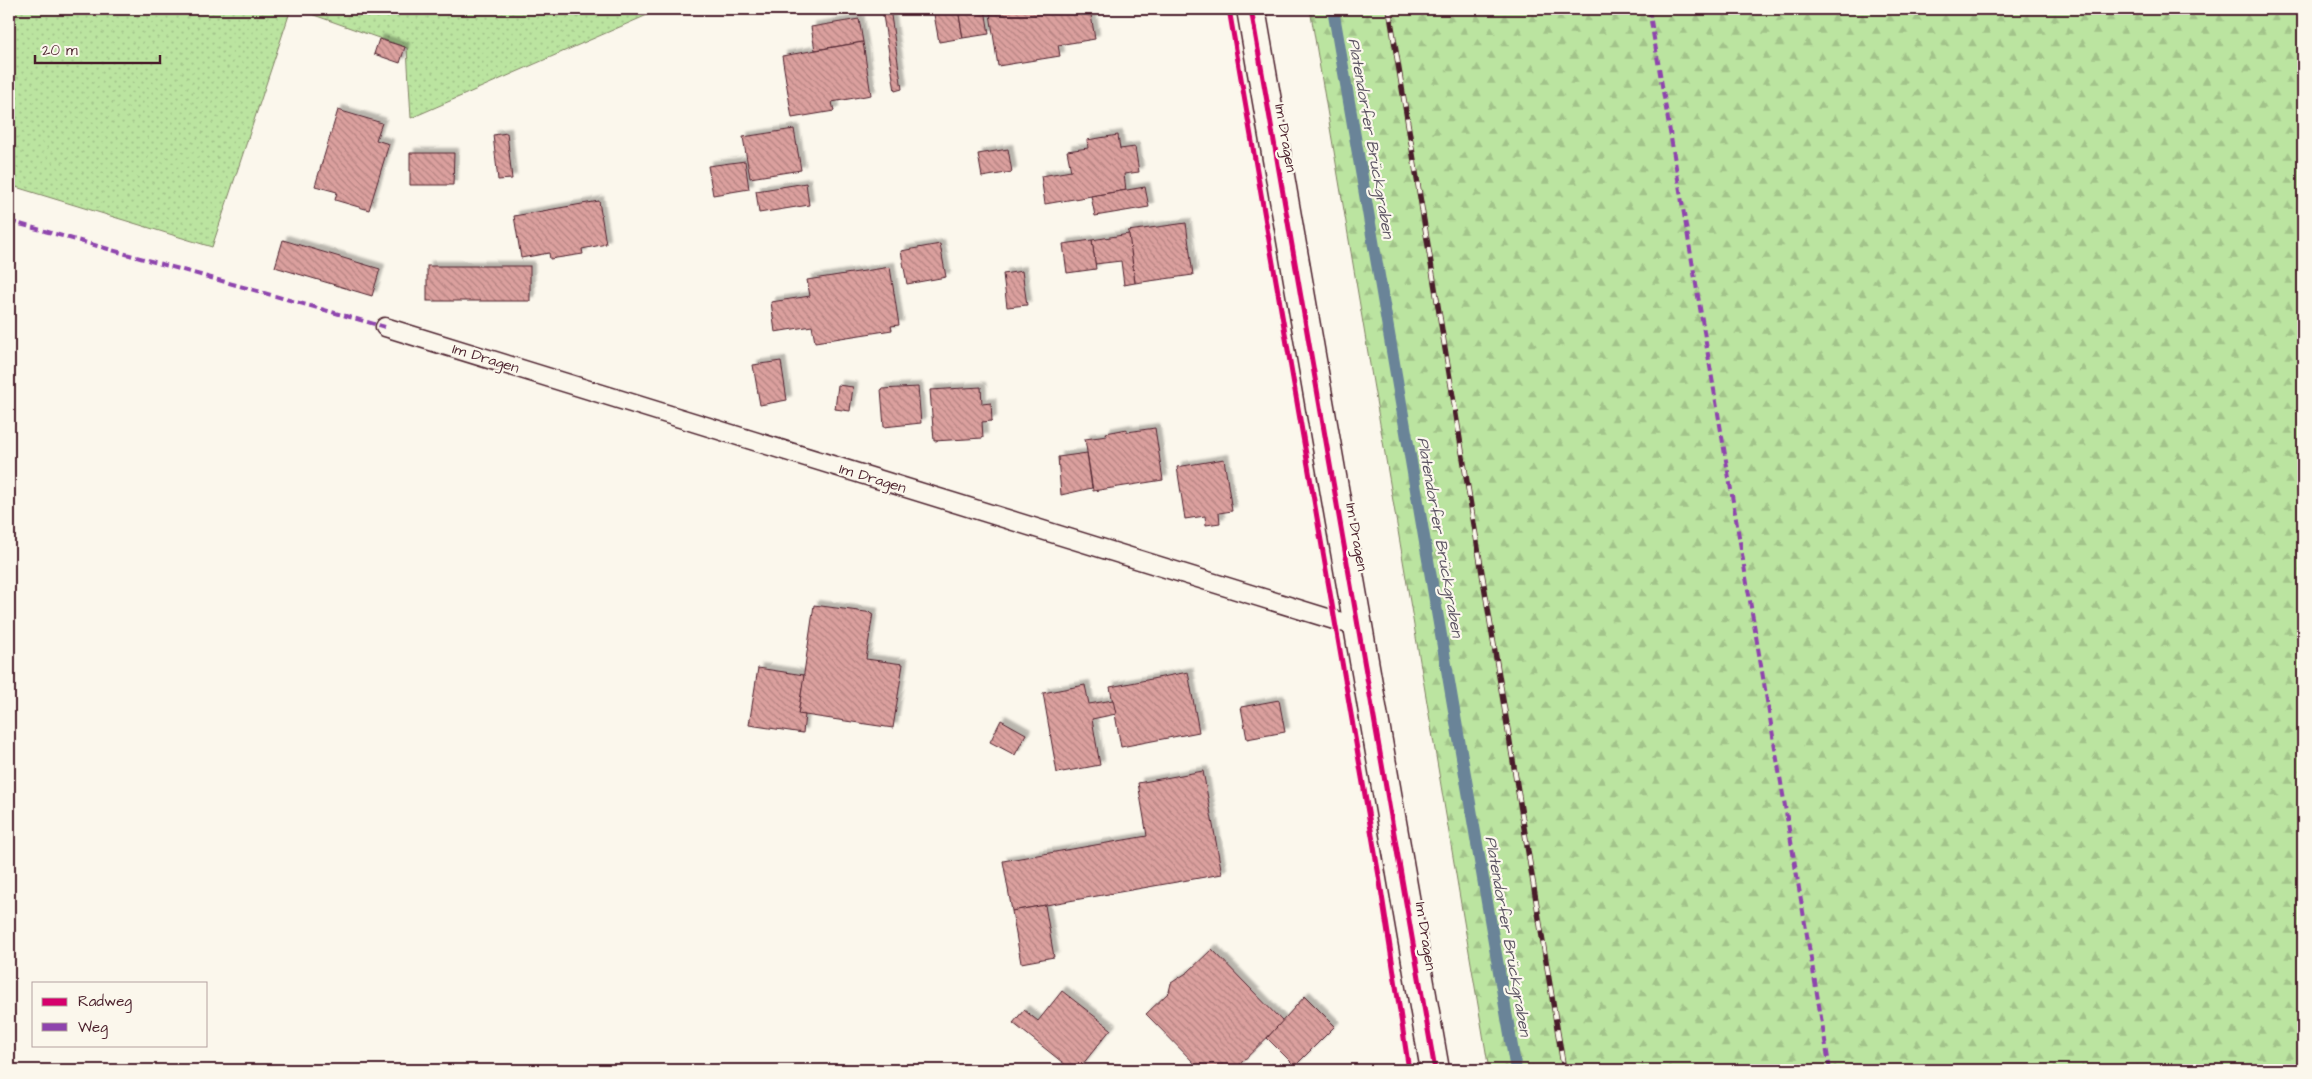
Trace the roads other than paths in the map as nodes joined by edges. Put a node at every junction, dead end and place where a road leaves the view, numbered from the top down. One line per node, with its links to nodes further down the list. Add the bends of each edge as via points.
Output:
1 (1251, 9): 3 (street, Im Dragen)
2 (385, 326): 3 (lane, Im Dragen)
3 (1361, 627): 4 (street, Im Dragen)
4 (1435, 1070)

